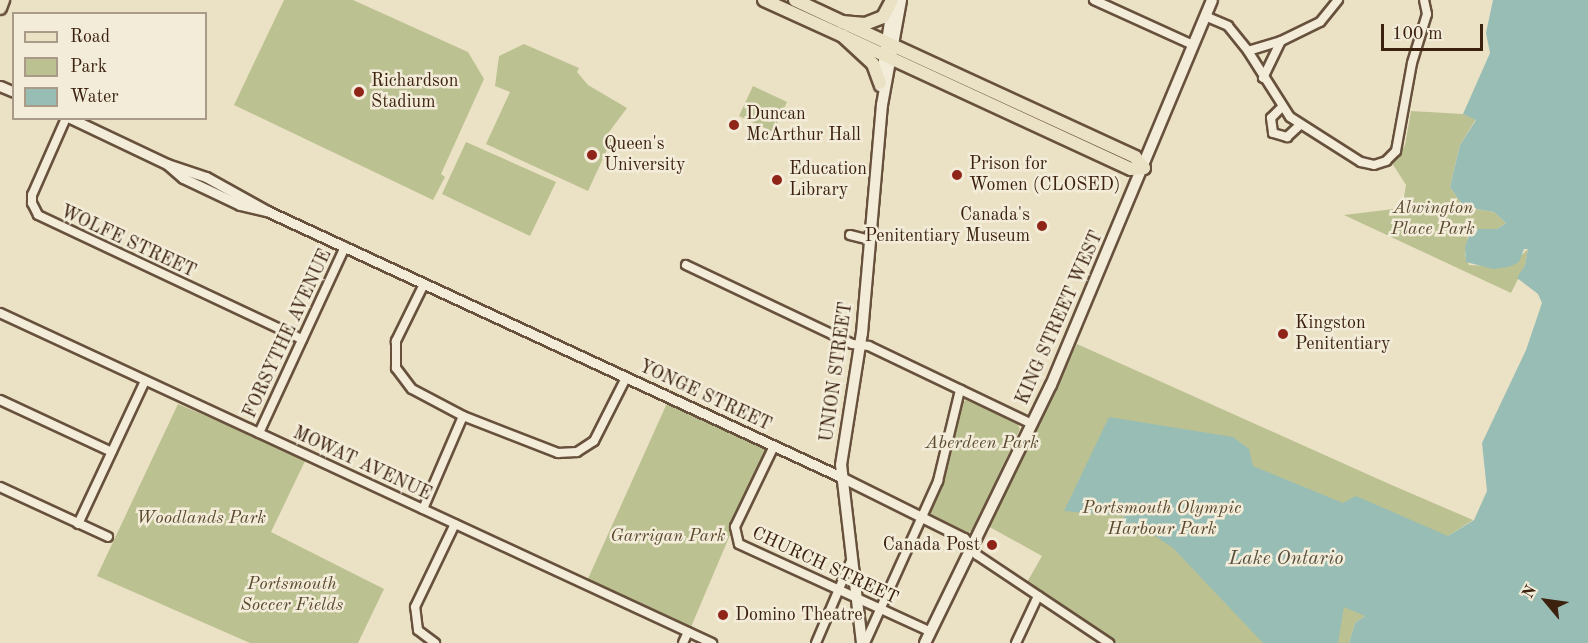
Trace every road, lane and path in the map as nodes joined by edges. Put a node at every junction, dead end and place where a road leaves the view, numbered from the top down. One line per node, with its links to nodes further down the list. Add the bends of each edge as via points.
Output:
1 (3, 0): 10 (main road)
2 (764, 0): 13 (main road)
3 (795, 0): 12 (main road)
4 (893, 0): 12 (main road, via 878,19 865,24); 15 (main road, UNION STREET)
5 (901, 0): 15 (main road, UNION STREET)
6 (1094, 0): 16 (street)
7 (1212, 0): 11 (main road, KING STREET WEST)
8 (1338, 0): 14 (street, via 1320,22)
9 (1424, 0): 25 (street, via 1426,21 1412,63 1398,144 1392,156 1380,164 1367,164)
10 (0, 8)
11 (1205, 16): 16 (main road, KING STREET WEST); 17 (street, via 1228,26)
12 (842, 22): 15 (main road)
13 (843, 36): 18 (main road); 20 (main road, via 873,64)
14 (1281, 41): 17 (street); 19 (street)
15 (890, 43): 18 (main road, UNION STREET); 26 (main road, via 1136,157)
16 (1193, 45): 26 (main road, KING STREET WEST)
17 (1248, 51): 19 (street)
18 (888, 56): 20 (main road, UNION STREET); 21 (main road, UNION STREET); 26 (main road, via 1131,170)
19 (1263, 78): 22 (street)
20 (880, 83): 21 (main road, UNION STREET)
21 (882, 105): 28 (main road, UNION STREET)
22 (1281, 108): 25 (street); 25 (street, via 1271,118 1273,133 1287,137)
23 (67, 120): 33 (street, WOLFE STREET, via 32,195 38,215)
24 (72, 120): 29 (street, YONGE STREET, via 206,177)
25 (1300, 125)
26 (1144, 168): 40 (main road, KING STREET WEST)
27 (850, 235): 28 (street)
28 (870, 240): 34 (main road, UNION STREET)
29 (345, 248): 31 (street, YONGE STREET); 33 (street, FORSYTHE AVENUE)
30 (687, 265): 34 (street)
31 (424, 284): 35 (street, YONGE STREET); 39 (street, via 396,341 396,368 412,389)
32 (0, 314): 36 (street, MOWAT AVENUE)
33 (302, 339): 41 (street, FORSYTHE AVENUE)
34 (860, 345): 37 (street); 44 (main road, UNION STREET)
35 (626, 378): 39 (street, via 594,441 577,452 558,453); 42 (street, YONGE STREET)
36 (145, 381): 41 (street, MOWAT AVENUE); 43 (street)
37 (960, 390): 40 (street); 47 (street, via 938,481)
38 (0, 400): 43 (street)
39 (463, 416): 46 (street)
40 (1032, 424): 51 (main road, KING STREET WEST)
41 (259, 433): 46 (street, MOWAT AVENUE)
42 (774, 446): 44 (street, YONGE STREET); 53 (street, CHURCH STREET, via 734,535 739,544)
43 (112, 452): 48 (street)
44 (841, 477): 47 (street, YONGE STREET); 52 (main road, UNION STREET)
45 (0, 487): 48 (street)
46 (423, 509): 49 (street, MOWAT AVENUE)
47 (922, 517): 51 (street, YONGE STREET, via 964,538); 56 (street)
48 (78, 524): 50 (street)
49 (455, 524): 57 (street, MOWAT AVENUE); 60 (street, via 416,607 418,630)
50 (108, 537)
51 (971, 547): 54 (street, YONGE STREET); 58 (main road, KING STREET WEST)
52 (851, 561): 53 (street); 55 (main road, UNION STREET)
53 (839, 591): 55 (street, CHURCH STREET); 63 (street)
54 (1038, 596): 59 (street, YONGE STREET); 66 (street)
55 (856, 597): 56 (street, CHURCH STREET); 64 (main road, UNION STREET)
56 (880, 608): 58 (street, CHURCH STREET); 64 (street)
57 (688, 632): 61 (street); 62 (street, MOWAT AVENUE)
58 (931, 632): 65 (main road, KING STREET WEST)
59 (1106, 642)
60 (435, 643)
61 (682, 643)
62 (712, 643)
63 (816, 643)
64 (864, 643)
65 (925, 643)
66 (1016, 643)

